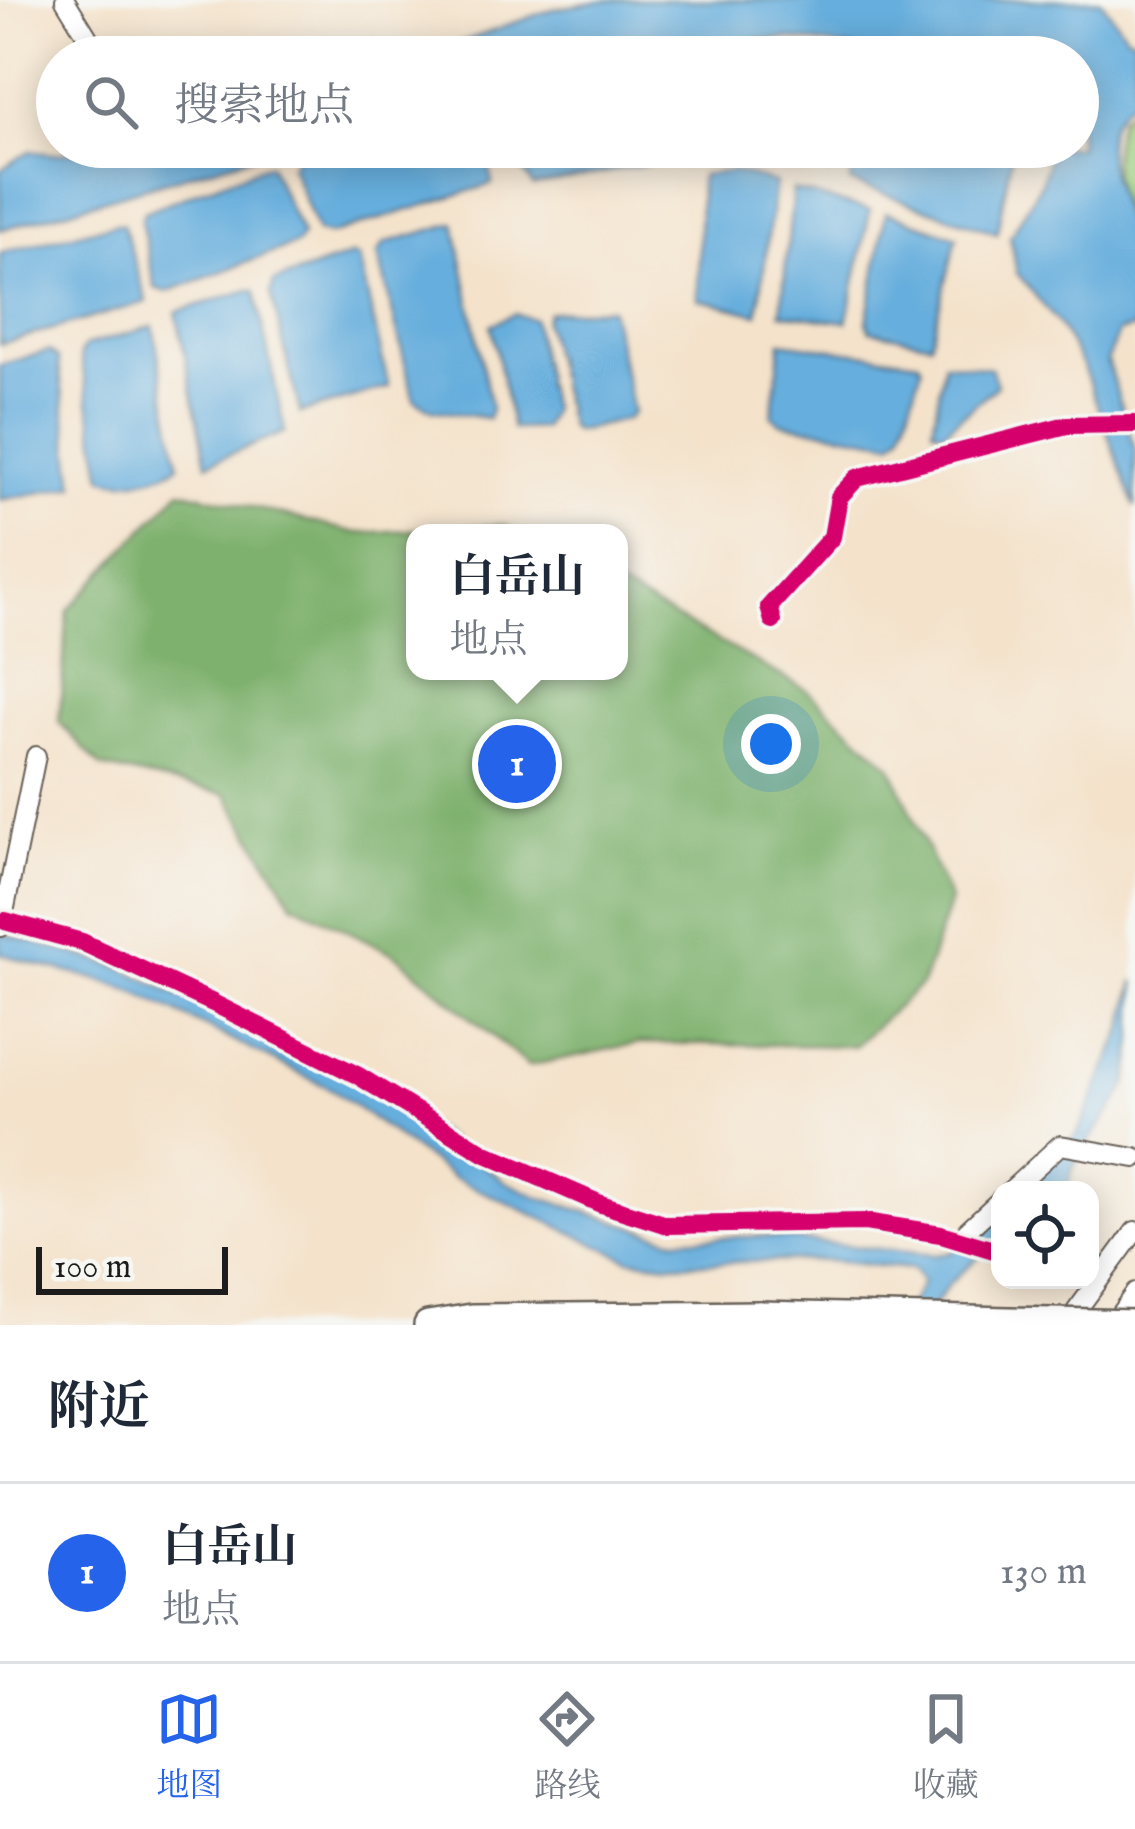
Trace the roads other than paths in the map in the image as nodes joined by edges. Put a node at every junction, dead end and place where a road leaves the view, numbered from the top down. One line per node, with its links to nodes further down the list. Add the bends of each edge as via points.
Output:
1 (64, 0): 2 (street)
2 (87, 36)
3 (1134, 424): 4 (street, via 1092,423 857,478 839,497 832,537 770,607)
4 (773, 621)
5 (36, 756): 6 (street)
6 (3, 924): 11 (street, via 82,942 213,1003 357,1075 485,1154 601,1204 667,1225 865,1222)
7 (1135, 1158): 8 (street, via 1060,1145)
8 (1021, 1181)
9 (991, 1208): 11 (street)
10 (1135, 1231): 13 (street)
11 (959, 1238): 12 (street)
12 (991, 1249)
13 (1099, 1278)
14 (1091, 1289): 18 (street)
15 (1135, 1293): 19 (street)
16 (1135, 1324): 17 (highway, bridge, via 760,1315)
17 (428, 1325)
18 (1066, 1325)
19 (1112, 1325)

